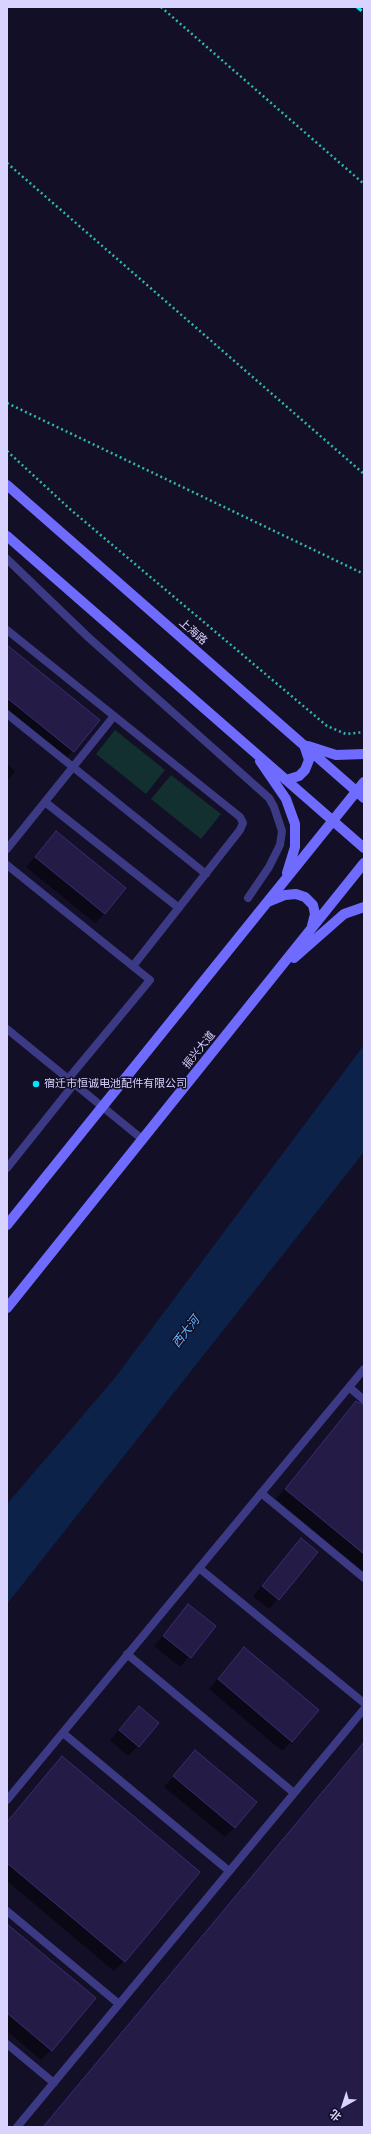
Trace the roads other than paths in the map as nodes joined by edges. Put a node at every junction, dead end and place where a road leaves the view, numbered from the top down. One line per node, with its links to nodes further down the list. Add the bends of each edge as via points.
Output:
1 (7, 485): 7 (main road, 上海路)
2 (7, 536): 8 (main road)
3 (7, 559): 22 (lane, via 88,638 269,798 282,831 280,845)
4 (7, 630): 6 (lane)
5 (7, 714): 10 (lane)
6 (114, 716): 10 (lane); 20 (lane, via 243,822 240,830)
7 (304, 745): 9 (main road, via 336,755); 11 (main road, via 309,760 305,770 298,776); 13 (main road, 上海路)
8 (250, 748): 11 (main road); 21 (main road, via 286,799 295,824 295,847)
9 (364, 754)
10 (73, 767): 14 (lane); 20 (lane)
11 (286, 780): 15 (main road)
12 (364, 782): 13 (main road)
13 (360, 795): 15 (main road)
14 (44, 802): 17 (lane); 25 (lane)
15 (332, 821): 16 (main road); 21 (main road)
16 (364, 848)
17 (7, 849)
18 (364, 863): 26 (main road, 振兴大道)
19 (7, 865): 27 (lane)
20 (206, 874): 25 (lane)
21 (285, 878): 23 (main road)
22 (248, 898)
23 (266, 903): 26 (main road, via 285,895 296,894 305,897 315,914); 31 (main road)
24 (364, 907): 28 (main road, via 344,914)
25 (179, 908): 27 (lane)
26 (312, 928): 28 (main road, 振兴大道)
27 (133, 966): 30 (lane, via 150,980)
28 (273, 976): 32 (main road, 振兴大道)
29 (7, 1029): 30 (lane)
30 (71, 1082): 31 (lane); 33 (lane)
31 (102, 1107): 32 (lane); 34 (main road)
32 (142, 1140): 35 (main road, 振兴大道)
33 (7, 1168)
34 (7, 1225)
35 (7, 1308)
36 (364, 1369): 37 (lane)
37 (349, 1387): 38 (lane); 39 (lane)
38 (364, 1400)
39 (261, 1493): 40 (lane); 41 (lane)
40 (199, 1568): 42 (lane); 43 (lane)
41 (364, 1578)
42 (128, 1654): 45 (lane); 46 (lane)
43 (364, 1703)
44 (364, 1709): 46 (lane)
45 (63, 1733): 47 (lane); 48 (lane)
46 (294, 1793): 48 (lane)
47 (7, 1800)
48 (230, 1871): 50 (lane)
49 (7, 1911): 50 (lane)
50 (119, 2004): 52 (lane)
51 (7, 2044): 52 (lane)
52 (54, 2083): 53 (lane)
53 (17, 2127)

